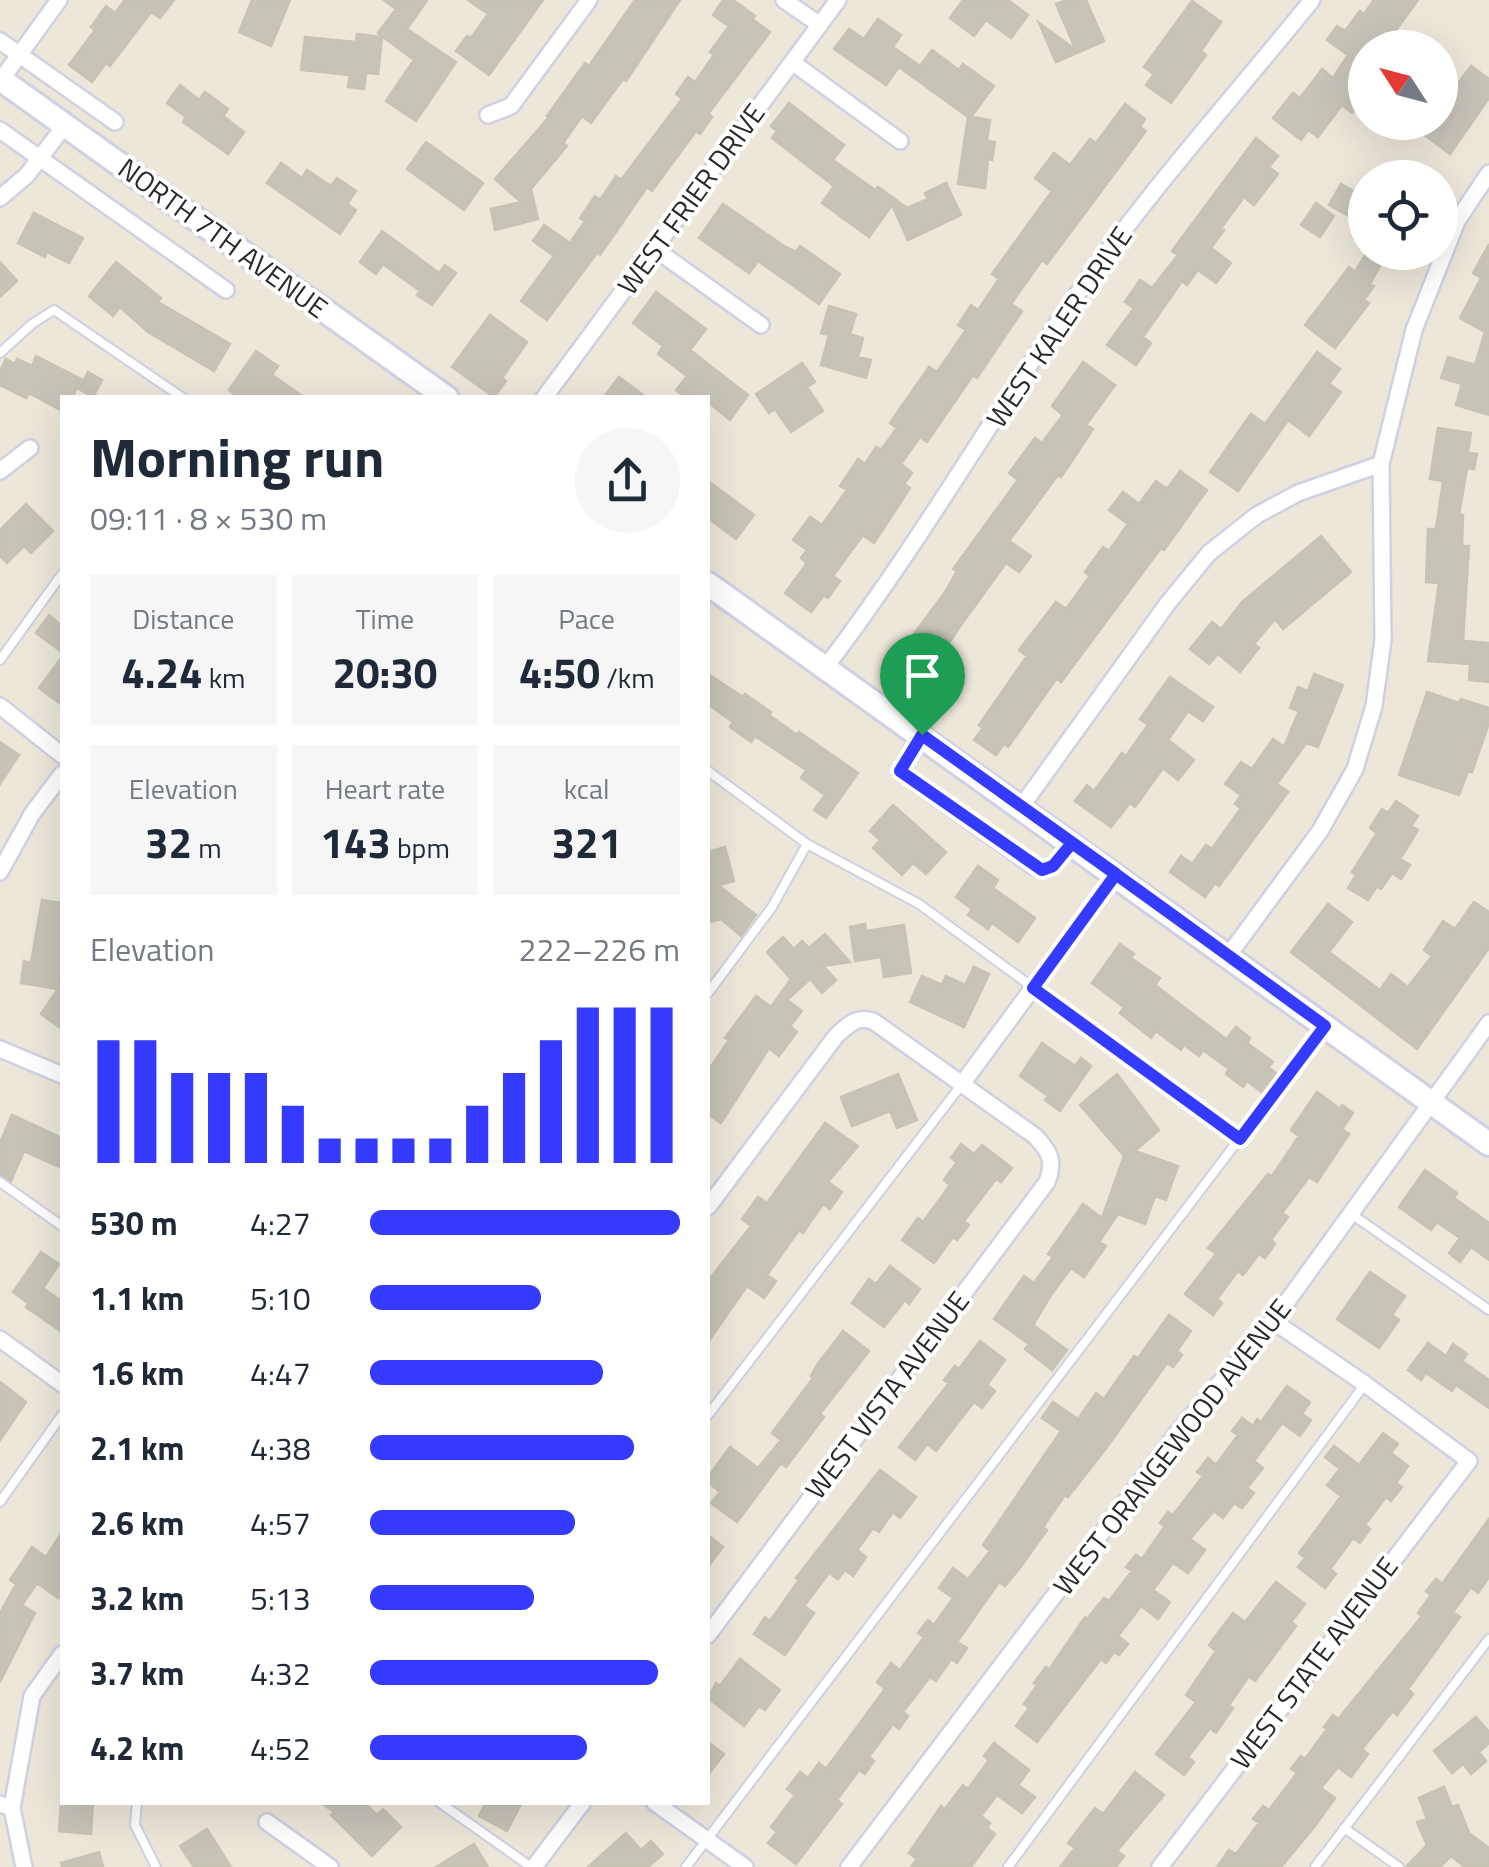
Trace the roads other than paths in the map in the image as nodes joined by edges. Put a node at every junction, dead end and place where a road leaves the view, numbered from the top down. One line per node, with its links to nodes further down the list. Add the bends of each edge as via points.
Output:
1 (60, 0): 8 (street)
2 (589, 0): 11 (street, via 511,106)
3 (784, 0): 6 (street)
4 (838, 0): 6 (street, WEST FRIER DRIVE)
5 (1312, 0): 32 (street, WEST KALER DRIVE, via 1163,177 1080,290 890,582)
6 (820, 25): 9 (street, WEST FRIER DRIVE)
7 (0, 41): 8 (street)
8 (20, 55): 10 (street); 12 (street)
9 (792, 62): 15 (street); 19 (street, WEST FRIER DRIVE)
10 (1, 79): 13 (main road, NORTH 7TH AVENUE)
11 (488, 116)
12 (115, 122)
13 (65, 125): 16 (street); 24 (main road, NORTH 7TH AVENUE)
14 (0, 130): 16 (street, NORTH 7TH AVENUE)
15 (900, 141)
16 (40, 159): 18 (street); 20 (street, NORTH 7TH AVENUE)
17 (1489, 173): 27 (street, via 1458,221 1414,330)
18 (0, 198)
19 (655, 249): 21 (street); 25 (street, WEST FRIER DRIVE)
20 (226, 290)
21 (761, 325)
22 (0, 352): 23 (lane, via 54,310)
23 (179, 395)
24 (443, 395)
25 (546, 395)
26 (30, 448): 28 (street)
27 (1381, 464): 38 (street, via 1298,493 1208,553); 43 (street, via 1383,640 1374,706 1355,769 1320,832)
28 (0, 472)
29 (60, 577): 31 (lane)
30 (710, 585): 32 (main road)
31 (0, 660)
32 (826, 668): 34 (main road)
33 (0, 706): 35 (street)
34 (922, 735): 38 (main road); 39 (street, via 900,771 1042,870)
35 (60, 753)
36 (710, 772): 40 (lane)
37 (60, 777): 41 (street)
38 (1022, 808): 39 (main road)
39 (1072, 843): 42 (main road)
40 (807, 844): 44 (lane, via 919,904); 45 (lane, via 772,908)
41 (0, 872)
42 (1116, 874): 43 (main road); 44 (street)
43 (1228, 956): 47 (main road)
44 (1033, 988): 50 (street); 52 (lane)
45 (710, 990)
46 (1489, 1023): 51 (street, WEST ORANGEWOOD AVENUE)
47 (1325, 1026): 51 (main road); 52 (lane)
48 (0, 1050): 49 (street)
49 (60, 1074)
50 (962, 1084): 55 (street, via 874,1021 856,1019 836,1036); 63 (lane); 66 (street, WEST VISTA AVENUE, via 1049,1150 1048,1182)
51 (1430, 1102): 53 (main road); 56 (street, WEST ORANGEWOOD AVENUE)
52 (1240, 1139): 76 (lane)
53 (1489, 1144)
54 (0, 1182): 57 (lane)
55 (710, 1205)
56 (1350, 1213): 58 (lane); 59 (street, WEST ORANGEWOOD AVENUE)
57 (60, 1225)
58 (1489, 1310)
59 (1273, 1321): 62 (street); 83 (street, WEST ORANGEWOOD AVENUE, via 1181,1428)
60 (0, 1339): 61 (street)
61 (60, 1383)
62 (1365, 1384): 84 (lane); 85 (street, WEST STATE AVENUE, via 1469,1461)
63 (710, 1412)
64 (60, 1418): 65 (lane)
65 (0, 1502)
66 (710, 1632)
67 (1489, 1638): 75 (lane)
68 (60, 1657): 73 (street, via 32,1696)
69 (137, 1805): 78 (lane, via 134,1825)
70 (443, 1805): 80 (lane)
71 (580, 1805): 80 (street)
72 (658, 1805): 76 (street)
73 (6, 1806): 77 (street)
74 (267, 1822): 79 (street)
75 (1344, 1828): 86 (lane); 87 (lane)
76 (706, 1840): 81 (lane); 82 (street)
77 (24, 1867)
78 (156, 1867)
79 (330, 1867)
80 (532, 1867)
81 (686, 1867)
82 (746, 1867)
83 (849, 1867)
84 (1008, 1867)
85 (1160, 1867)
86 (1315, 1867)
87 (1398, 1867)

